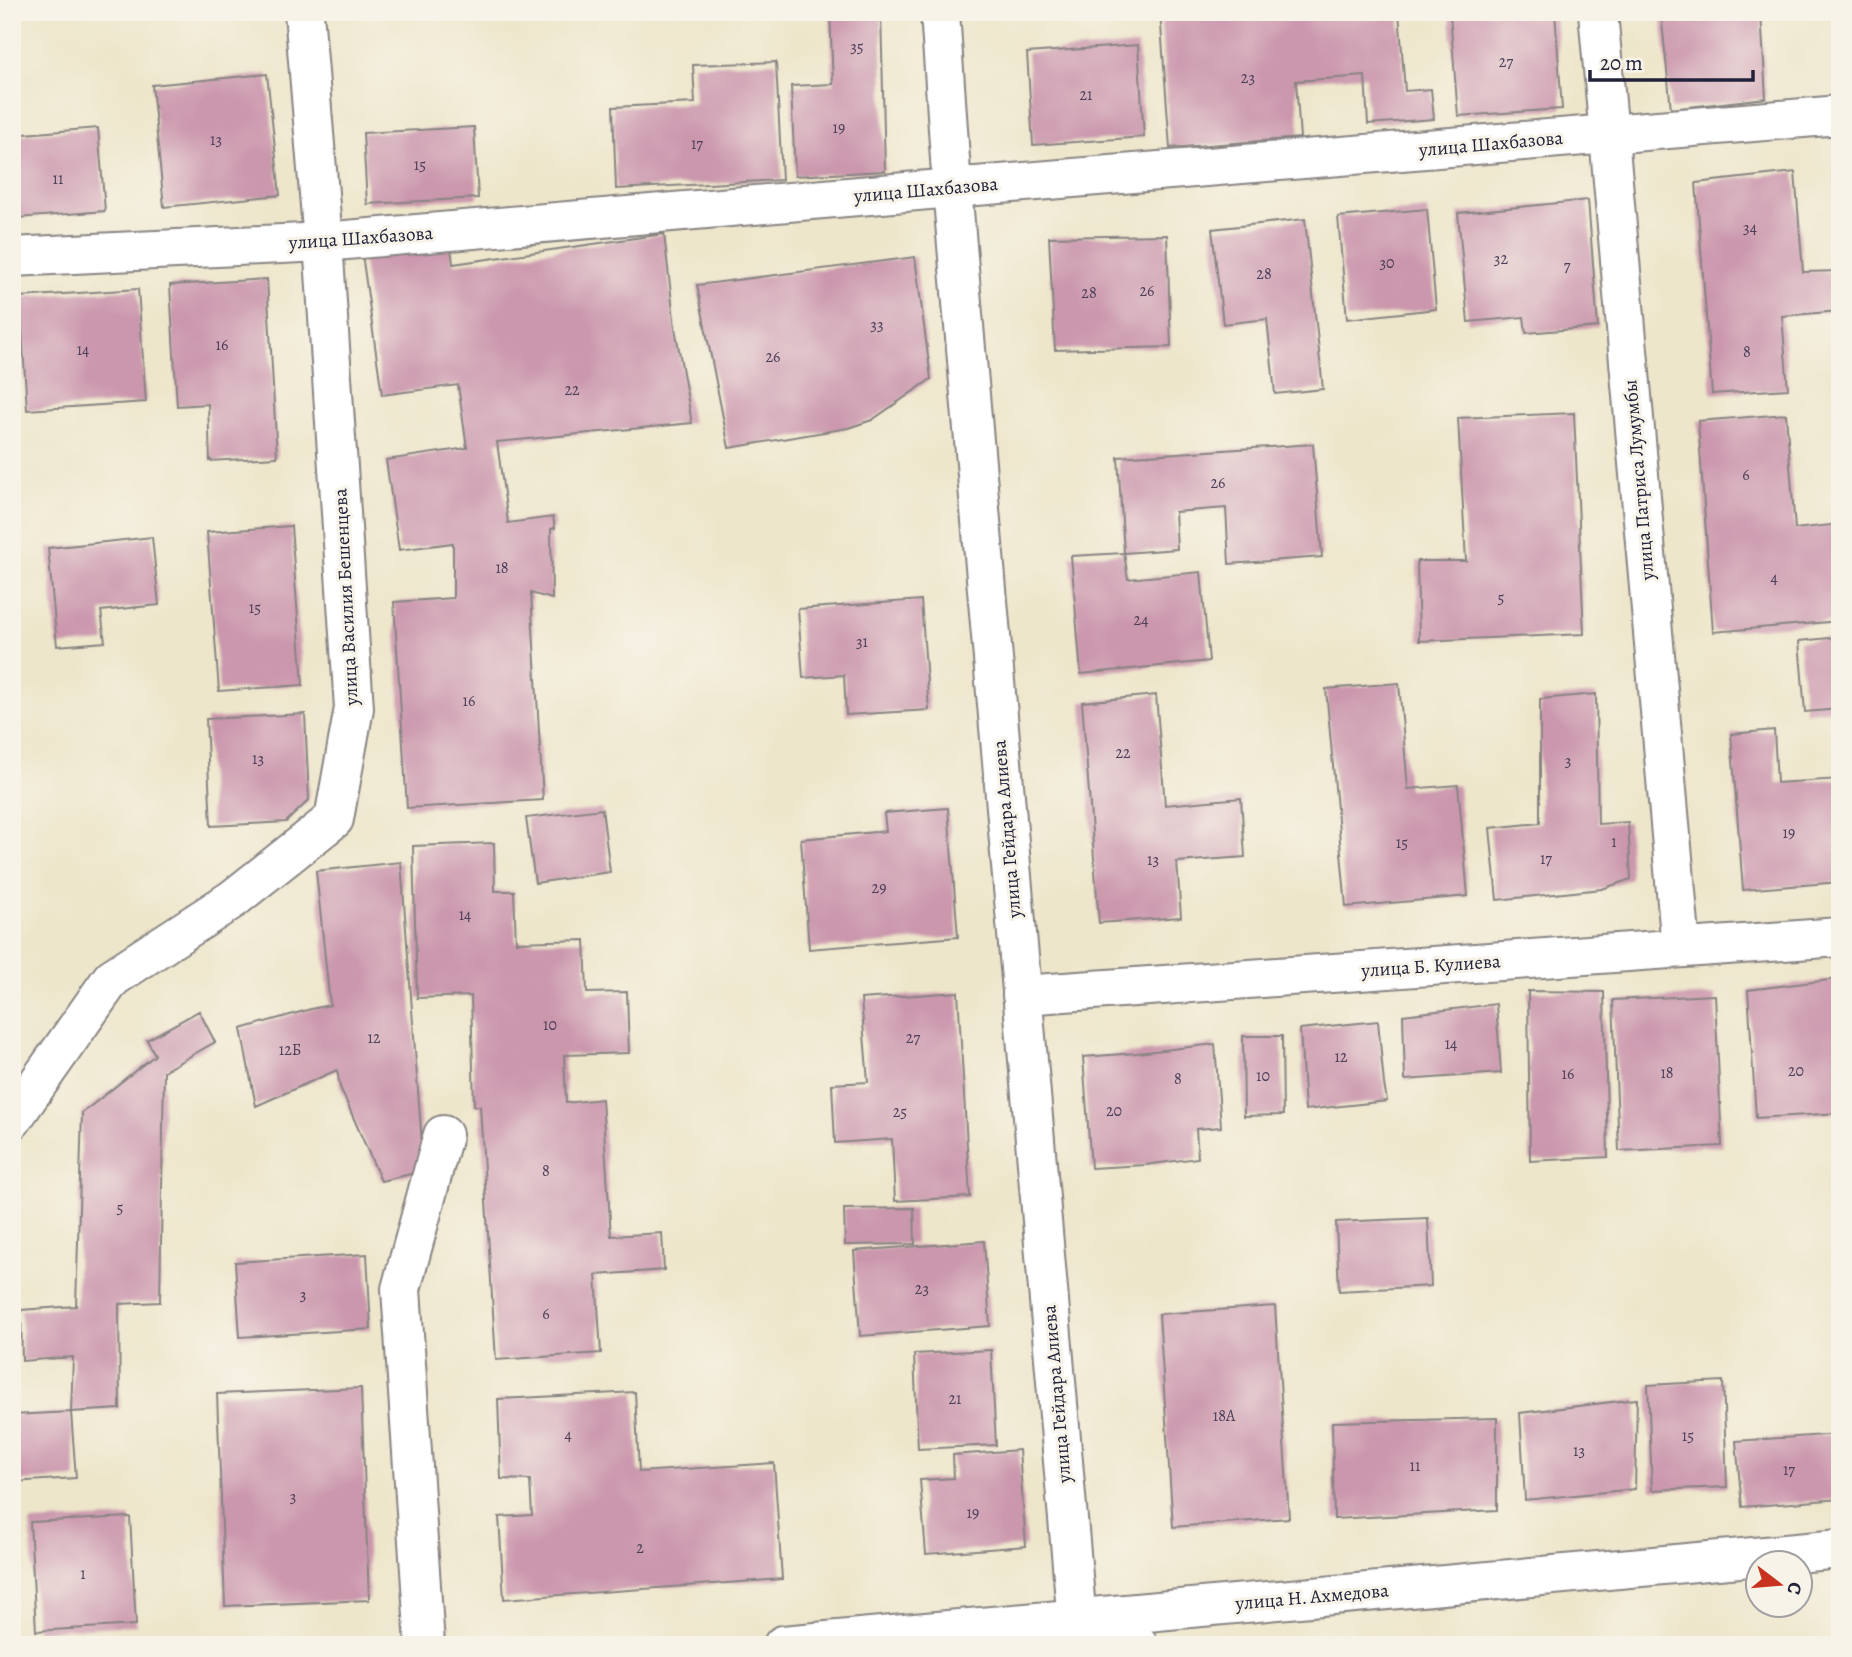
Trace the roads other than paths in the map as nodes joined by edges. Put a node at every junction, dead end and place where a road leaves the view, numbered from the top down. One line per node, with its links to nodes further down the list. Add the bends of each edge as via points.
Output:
1 (304, 12): 7 (street, улица Василия Бешенцева)
2 (940, 12): 6 (street, улица Гейдара Алиева)
3 (1598, 12): 5 (street, улица Патриса Лумумбы)
4 (1840, 115): 5 (street, улица Шахбазова)
5 (1608, 135): 6 (street, улица Шахбазова); 10 (street, улица Патриса Лумумбы)
6 (952, 188): 7 (street, улица Шахбазова); 11 (street, улица Гейдара Алиева)
7 (323, 242): 8 (street, улица Шахбазова); 12 (street, улица Василия Бешенцева, via 354,709 334,819 233,899 112,978)
8 (12, 257)
9 (1840, 937): 10 (street, улица Б. Кулиева)
10 (1681, 948): 11 (street, улица Б. Кулиева)
11 (1022, 995): 15 (street, улица Гейдара Алиева)
12 (12, 1120)
13 (443, 1135): 16 (street, via 401,1289)
14 (1840, 1549): 15 (street, улица Н. Ахмедова)
15 (1078, 1632): 17 (street, улица Н. Ахмедова); 18 (street)
16 (425, 1645)
17 (783, 1645)
18 (1139, 1645)

